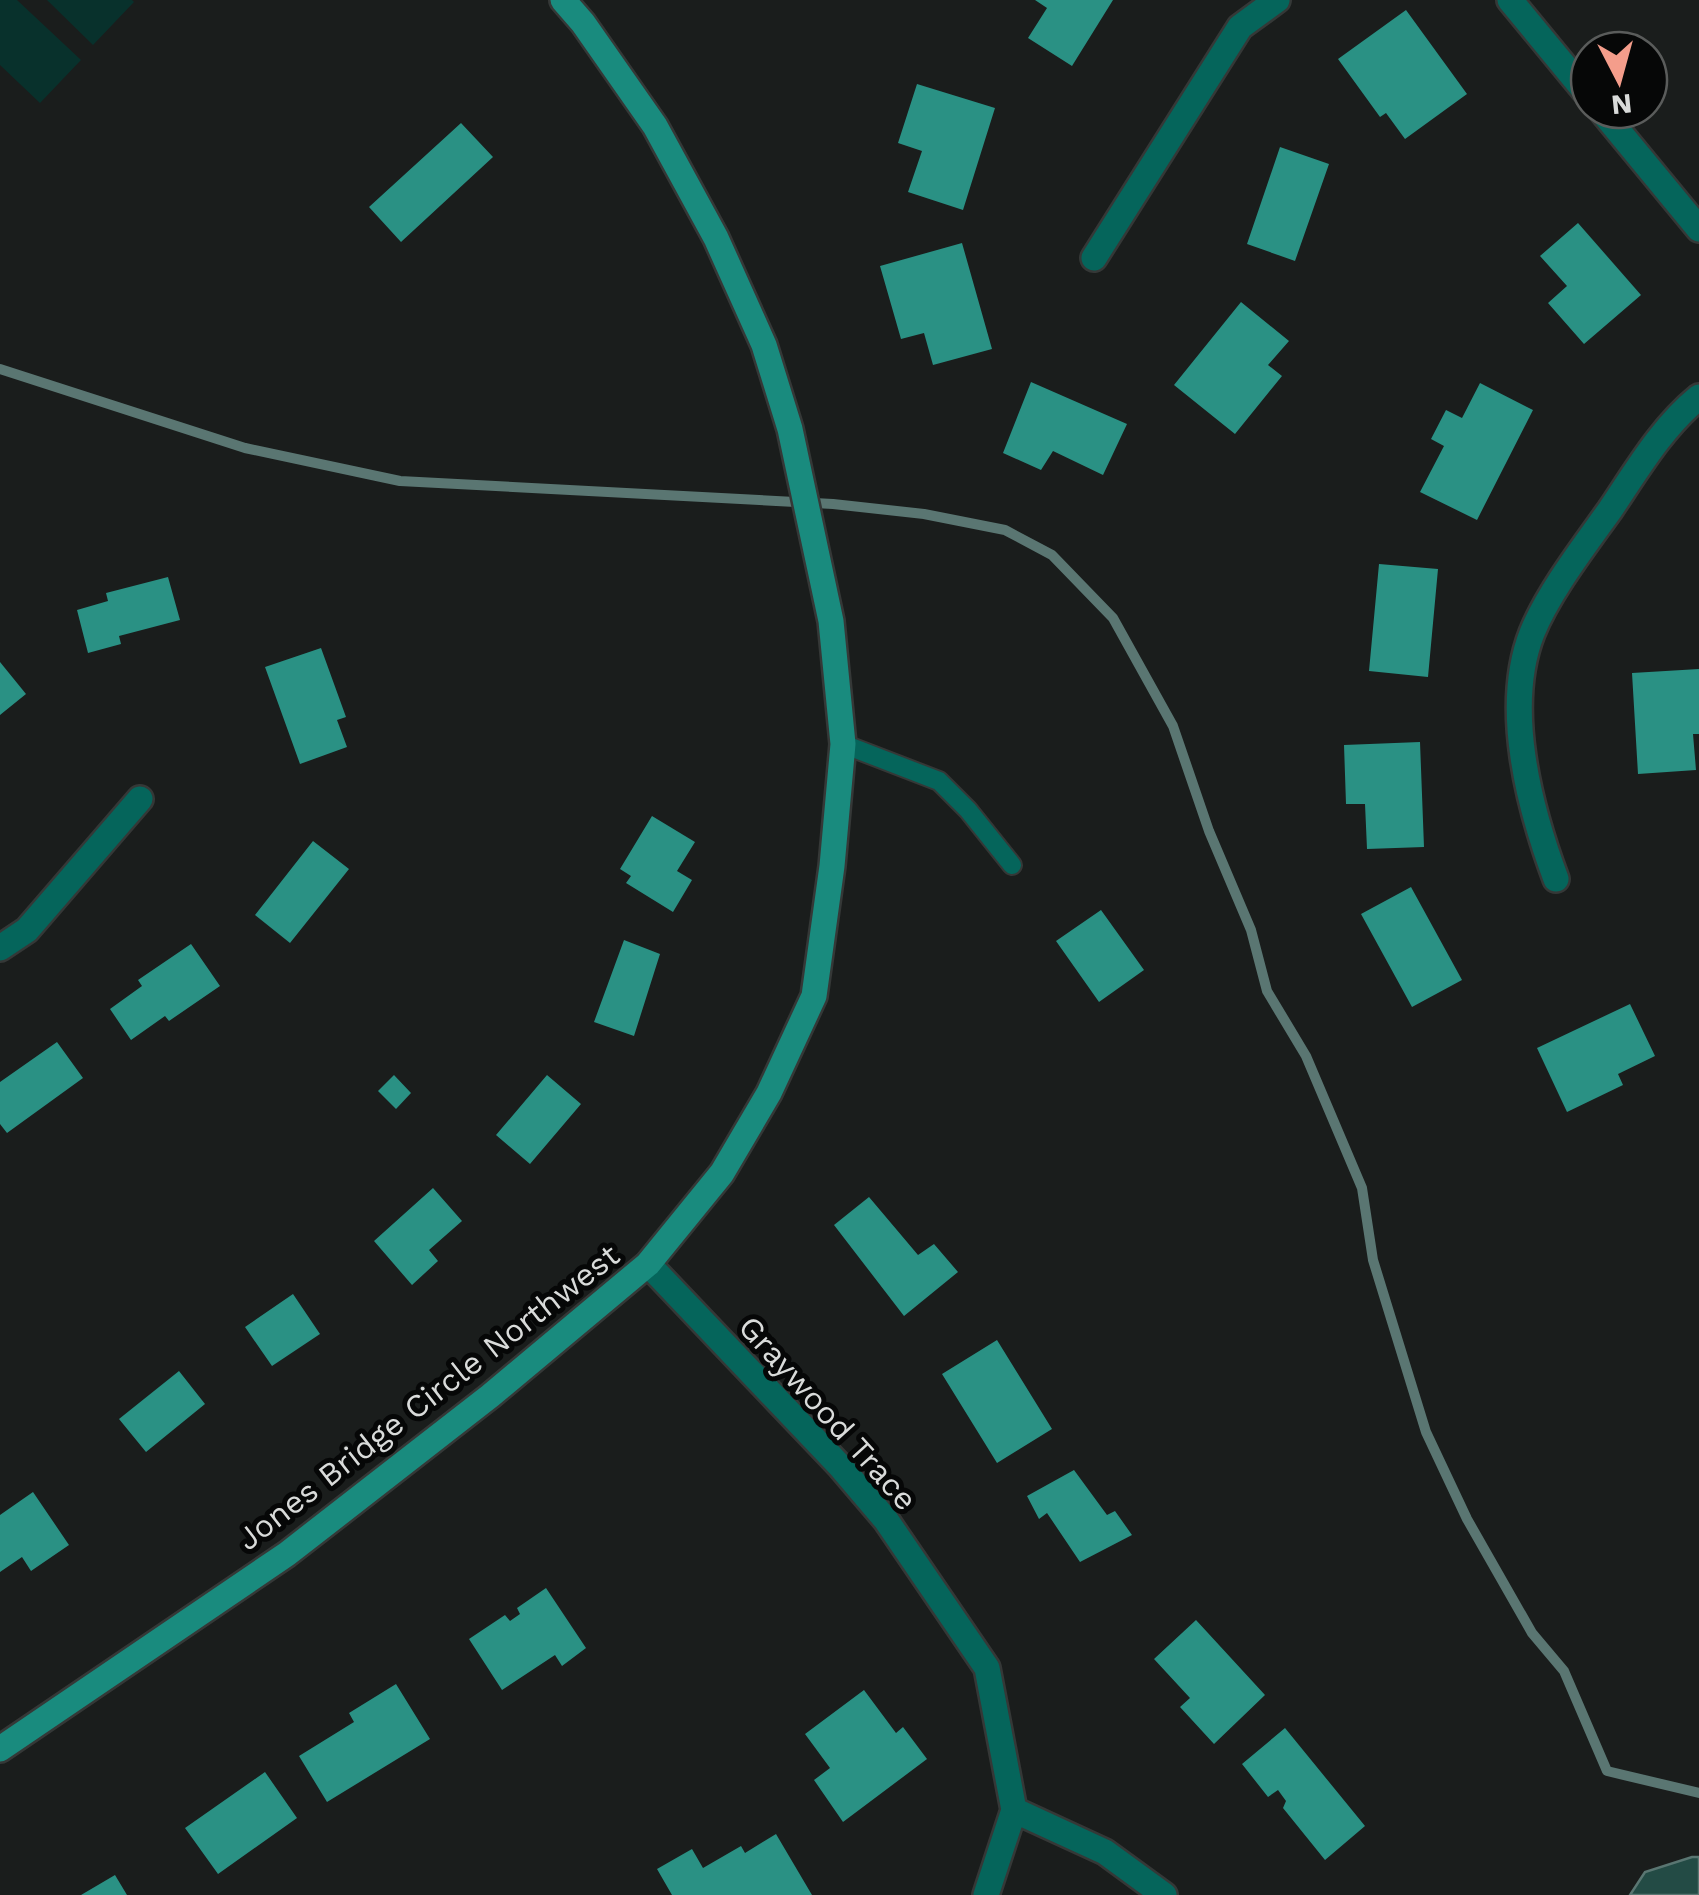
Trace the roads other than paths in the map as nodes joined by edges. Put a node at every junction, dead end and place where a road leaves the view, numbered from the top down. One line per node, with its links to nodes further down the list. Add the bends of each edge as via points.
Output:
1 (562, 0): 9 (street, Jones Bridge Circle Northwest, via 655,126 764,345 790,428 831,621)
2 (1277, 0): 7 (street, via 1240,26)
3 (1510, 0): 4 (street)
4 (1569, 72)
5 (1617, 130): 6 (street)
6 (1699, 229)
7 (1094, 258)
8 (1699, 396): 12 (street, via 1675,416 1532,633 1520,694 1523,759 1534,820)
9 (842, 744): 11 (lane, via 939,780); 14 (street, Jones Bridge Circle Northwest, via 814,996 722,1173)
10 (140, 799): 13 (street, via 26,930)
11 (1012, 865)
12 (1556, 878)
13 (0, 948)
14 (648, 1264): 15 (street, Jones Bridge Circle Northwest, via 287,1554); 16 (street, Graywood Trace, via 886,1520 986,1668)
15 (0, 1749)
16 (1014, 1810): 17 (street, Graywood Trace); 18 (street, via 1104,1852)
17 (986, 1895)
18 (1164, 1895)

